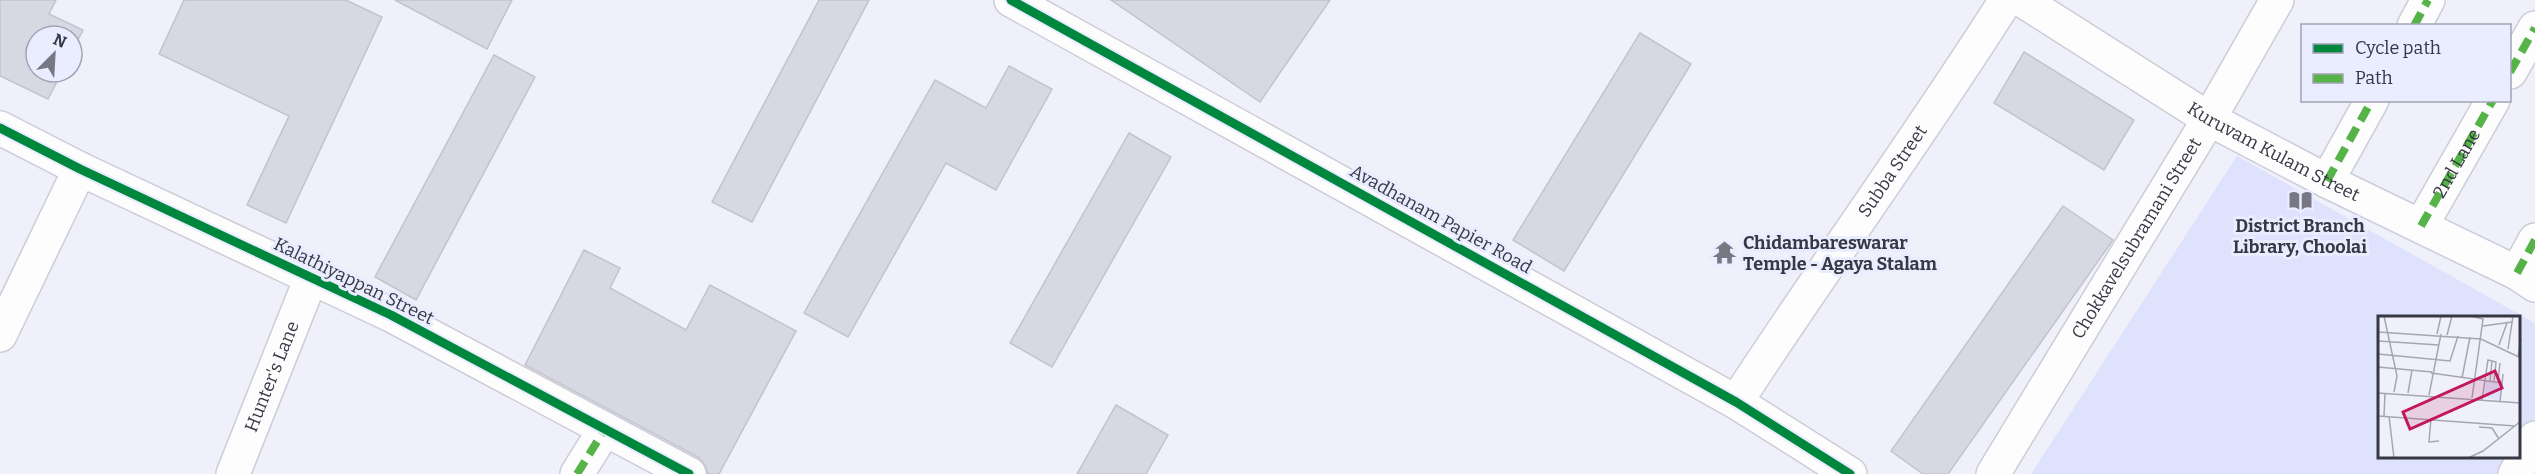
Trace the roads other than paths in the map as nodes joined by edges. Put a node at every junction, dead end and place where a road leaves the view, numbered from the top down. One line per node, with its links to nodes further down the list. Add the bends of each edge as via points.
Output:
1 (1011, 0): 20 (street, Avadhanam Papier Road)
2 (2006, 0): 20 (street, Subba Street)
3 (2022, 0): 11 (street, Kuruvam Kulam Street)
4 (2277, 0): 11 (street, Chokkavelsubramani Street)
5 (2428, 0): 6 (street)
6 (2415, 24)
7 (2535, 28): 8 (street)
8 (2511, 70)
9 (2371, 102): 14 (street)
10 (2492, 102): 15 (street, 2nd Lane)
11 (2209, 119): 14 (street, Kuruvam Kulam Street); 27 (street, Chokkavelsubramani Street)
12 (0, 128): 13 (street, Kalathiyappan Street)
13 (80, 169): 17 (street, Kalathiyappan Street); 19 (street)
14 (2327, 181): 15 (street, Kuruvam Kulam Street)
15 (2421, 226): 18 (street, Kuruvam Kulam Street)
16 (2535, 240): 18 (street)
17 (311, 278): 21 (street, Kalathiyappan Street, via 391,315); 23 (street, Hunter's Lane)
18 (2526, 279)
19 (0, 334)
20 (1736, 402): 26 (street, Avadhanam Papier Road)
21 (605, 429): 24 (street); 25 (street, Kalathiyappan Street)
22 (2535, 438): 28 (street)
23 (233, 474)
24 (577, 474)
25 (689, 474)
26 (1850, 474)
27 (1993, 474)
28 (2515, 474)

